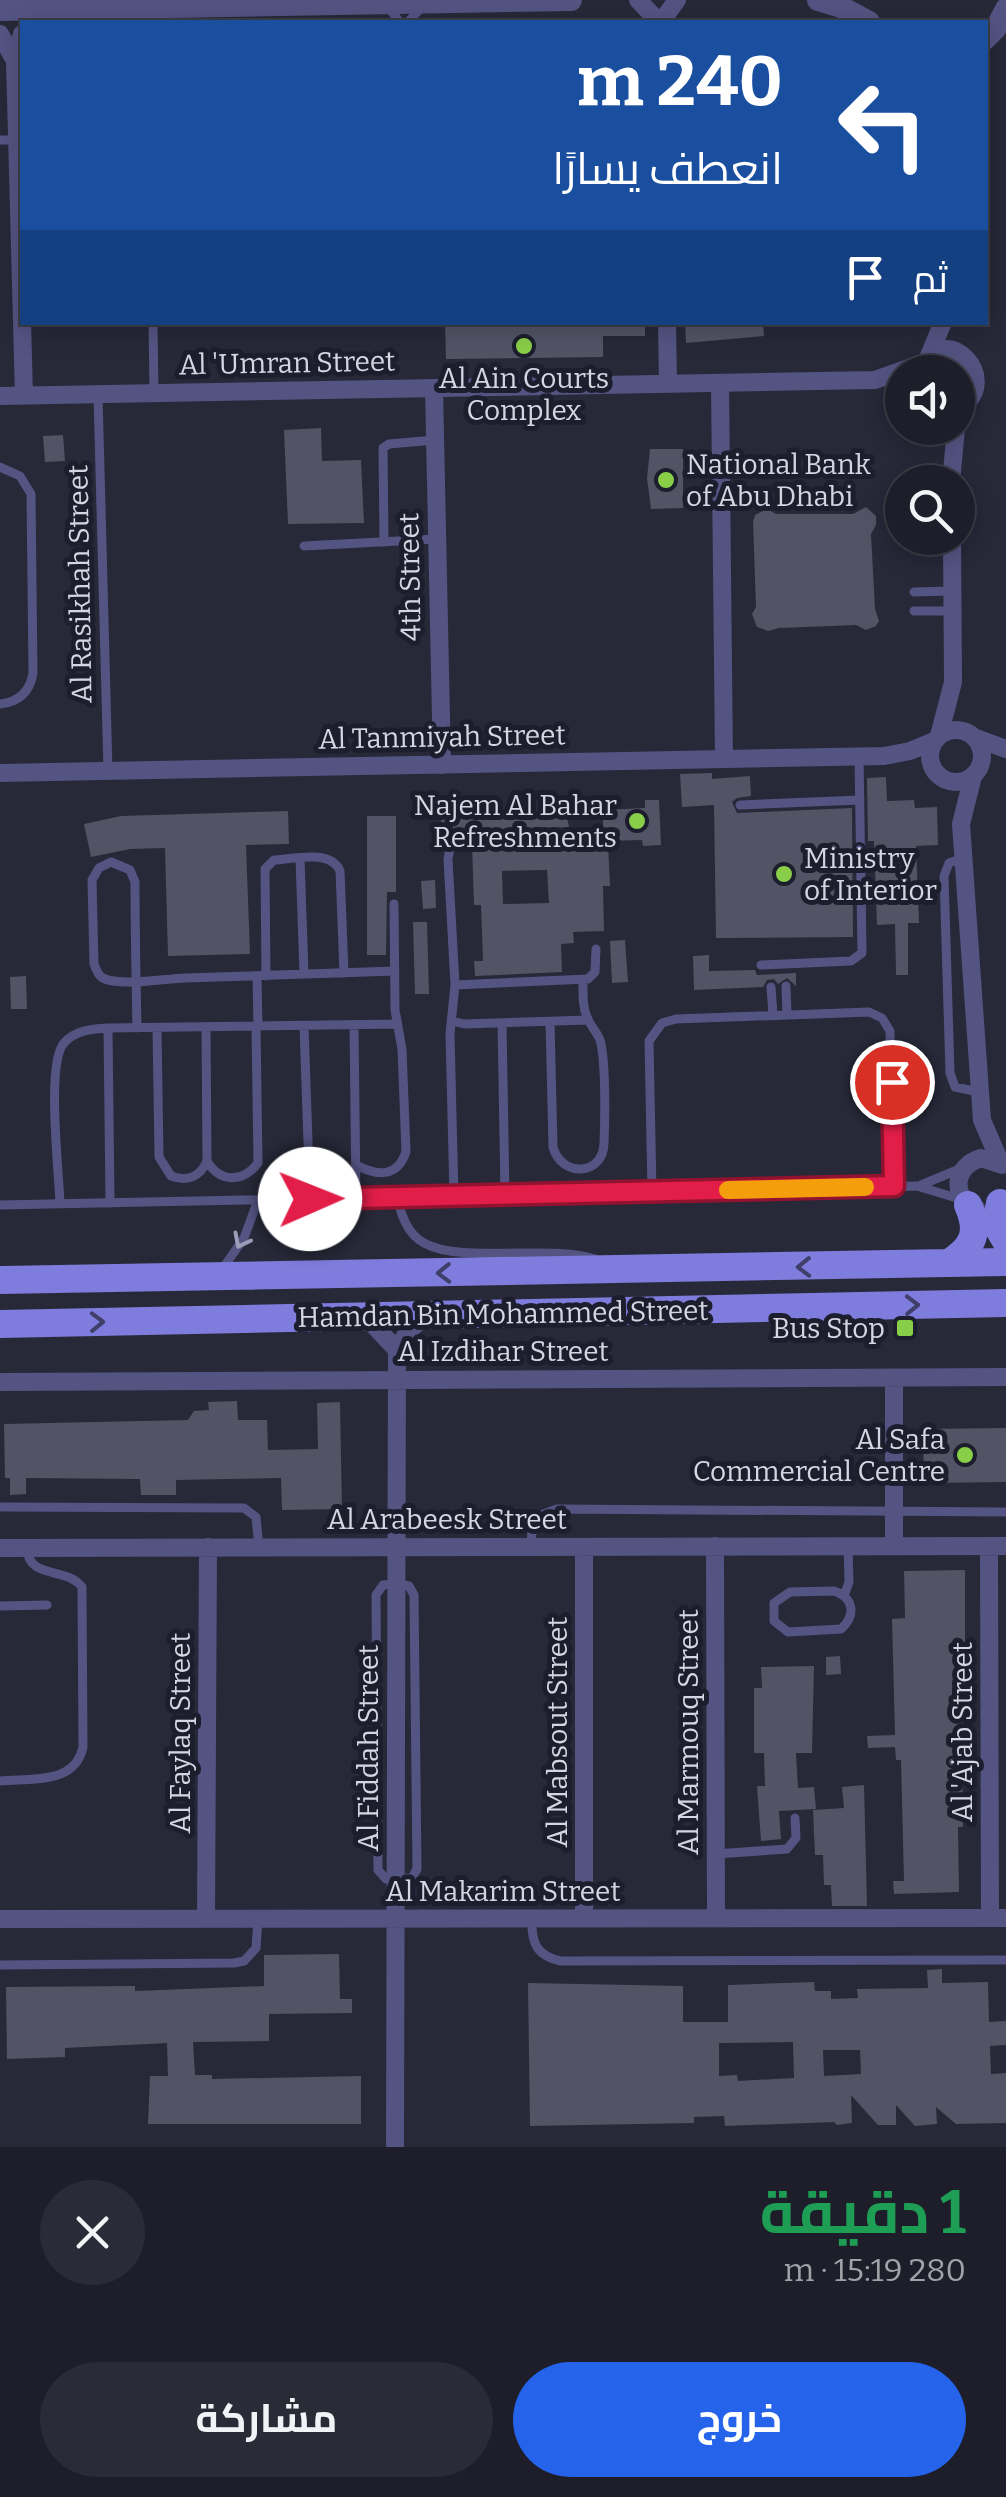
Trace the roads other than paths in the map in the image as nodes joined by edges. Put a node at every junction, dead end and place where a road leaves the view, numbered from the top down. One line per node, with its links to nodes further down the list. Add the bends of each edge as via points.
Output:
1 (571, 0): 6 (street)
2 (638, 0): 11 (street)
3 (677, 0): 12 (street)
4 (818, 0): 13 (street)
5 (380, 2): 6 (street); 8 (street); 9 (lane)
6 (429, 2): 10 (lane)
7 (0, 10): 8 (street)
8 (39, 16)
9 (402, 20)
10 (406, 20)
11 (658, 20)
12 (662, 20)
13 (866, 20)
14 (0, 34): 16 (street)
15 (20, 42): 16 (street)
16 (15, 61): 17 (street)
17 (13, 140): 18 (street)
18 (20, 303)
19 (21, 325): 38 (street)
20 (153, 325): 35 (lane)
21 (667, 325): 32 (street)
22 (941, 325): 25 (street)
23 (953, 325): 24 (street)
24 (967, 354): 26 (street, Al 'Umran Street, via 948,349)
25 (928, 355)
26 (938, 355)
27 (975, 364): 36 (street)
28 (885, 377): 29 (street, Al 'Umran Street)
29 (875, 380): 30 (street, Al 'Umran Street); 31 (street, Al 'Umran Street)
30 (720, 383): 32 (street, Al 'Umran Street); 61 (street)
31 (885, 383)
32 (668, 384): 33 (street, Al 'Umran Street)
33 (434, 388): 35 (street, Al 'Umran Street); 39 (street, 4th Street)
34 (98, 394): 35 (street, Al 'Umran Street); 38 (street, Al 'Umran Street); 63 (lane, Al Rasikhah Street)
35 (154, 394)
36 (975, 394)
37 (0, 396): 38 (street, Al 'Umran Street)
38 (24, 396)
39 (435, 440): 45 (street, 4th Street); 46 (lane, via 382,448)
40 (947, 445): 42 (street)
41 (954, 445): 42 (street)
42 (951, 461): 43 (street)
43 (951, 465)
44 (0, 467): 54 (lane, via 20,476 31,494 34,673 26,692)
45 (437, 539): 46 (lane); 62 (street, 4th Street)
46 (384, 542): 47 (lane)
47 (304, 546)
48 (952, 555): 49 (street)
49 (952, 591): 50 (lane); 52 (street)
50 (914, 592)
51 (914, 611): 52 (lane)
52 (952, 611): 53 (street)
53 (953, 682): 55 (street); 56 (street)
54 (0, 704)
55 (975, 737): 56 (street, via 956,729); 57 (street); 65 (street, via 983,754)
56 (936, 738): 59 (street, Al Tanmiyah Street); 66 (street, via 930,756)
57 (1006, 749)
58 (859, 756): 59 (street, Al Tanmiyah Street); 61 (street, Al Tanmiyah Street); 67 (lane)
59 (884, 756): 66 (street, Al Tanmiyah Street)
60 (1006, 758): 65 (street)
61 (724, 759): 62 (street, Al Tanmiyah Street)
62 (442, 765): 63 (street, Al Tanmiyah Street)
63 (108, 771): 64 (street, Al Tanmiyah Street)
64 (0, 773)
65 (976, 773): 66 (street, via 957,782); 69 (street)
66 (938, 774): 69 (street)
67 (860, 800): 68 (lane); 75 (lane, via 862,954 851,961)
68 (740, 805)
69 (961, 824): 71 (street)
70 (600, 835): 82 (lane, via 464,837 454,843 448,859)
71 (964, 858): 99 (street); 99 (lane, via 944,871 950,1078 960,1090)
72 (300, 859): 77 (lane, via 328,858 339,867); 78 (lane); 79 (lane, via 274,860 263,874)
73 (394, 904): 76 (lane)
74 (596, 949): 81 (lane, via 595,972)
75 (767, 968)
76 (395, 972): 77 (lane); 91 (lane)
77 (344, 973): 78 (lane)
78 (304, 974): 79 (lane)
79 (262, 976): 80 (lane); 93 (lane)
80 (136, 980): 80 (lane, via 135,882 130,870 111,862 92,880 94,964 107,980); 97 (lane)
81 (583, 980): 82 (lane); 87 (lane)
82 (455, 985): 88 (lane)
83 (786, 986): 86 (lane)
84 (771, 987): 85 (lane)
85 (772, 1015): 86 (lane); 107 (lane, via 669,1020 651,1034)
86 (787, 1015): 105 (lane, via 869,1012 887,1024)
87 (588, 1020): 89 (lane); 89 (lane, via 600,1041 604,1144 593,1166 576,1170 560,1162 553,1146)
88 (452, 1021): 90 (lane); 109 (lane)
89 (550, 1022): 90 (lane)
90 (502, 1023): 108 (lane)
91 (396, 1024): 92 (lane); 103 (lane, via 406,1152 385,1174)
92 (354, 1025): 94 (lane); 103 (lane)
93 (257, 1026): 94 (lane); 95 (lane); 101 (lane, via 258,1163 233,1179)
94 (304, 1026): 112 (lane)
95 (206, 1027): 98 (lane); 101 (lane)
96 (108, 1028): 97 (lane); 115 (lane); 116 (lane, via 70,1038 57,1055)
97 (137, 1028): 98 (lane)
98 (157, 1028): 101 (lane, via 161,1165 186,1179)
99 (980, 1092): 100 (street)
100 (982, 1120): 102 (street); 104 (street)
101 (207, 1161)
102 (966, 1165): 104 (street, via 980,1158); 106 (lane); 117 (street, via 958,1190)
103 (356, 1166): 111 (lane)
104 (1004, 1168)
105 (894, 1186): 106 (lane); 107 (lane)
106 (917, 1186): 117 (lane)
107 (652, 1191): 108 (lane)
108 (505, 1194): 109 (lane)
109 (454, 1196): 110 (lane)
110 (396, 1197): 111 (lane); 122 (lane, via 422,1242 450,1251 570,1252)
111 (356, 1198): 112 (lane)
112 (310, 1199): 114 (lane)
113 (1004, 1199): 117 (street, via 984,1209); 119 (main road, via 996,1224)
114 (258, 1200): 115 (lane); 123 (lane, one-way to 123, via 237,1250)
115 (110, 1203): 116 (lane)
116 (60, 1204): 118 (lane)
117 (968, 1204): 121 (main road, via 975,1238)
118 (0, 1205)
119 (1006, 1241)
120 (1006, 1262): 121 (main road, Hamdan Bin Mohammed Street)
121 (949, 1263): 122 (main road, Hamdan Bin Mohammed Street, one-way to 122)
122 (636, 1270): 123 (main road, Hamdan Bin Mohammed Street, one-way to 123)
123 (214, 1276): 125 (main road, Hamdan Bin Mohammed Street)
124 (0, 1280): 125 (main road, Hamdan Bin Mohammed Street)
125 (46, 1280): 126 (main road)
126 (0, 1297)
127 (1006, 1303): 128 (main road, Hamdan Bin Mohammed Street, one-way to 127)
128 (427, 1315): 129 (main road, Hamdan Bin Mohammed Street); 131 (street)
129 (365, 1316): 130 (main road, Hamdan Bin Mohammed Street, one-way to 129); 131 (street)
130 (0, 1324)
131 (397, 1350): 134 (street, Al Fiddah Street)
132 (1006, 1377): 133 (street, Al Izdihar Street)
133 (894, 1378): 134 (street, Al Izdihar Street); 137 (street)
134 (397, 1379): 135 (street, Al Izdihar Street); 146 (street, Al Fiddah Street)
135 (0, 1382)
136 (0, 1507): 145 (lane, via 244,1508 256,1517)
137 (894, 1511): 138 (lane); 139 (lane, via 557,1508 538,1516); 142 (street)
138 (1006, 1512)
139 (531, 1546): 146 (street, Al Arabeesk Street); 147 (street, Al Arabeesk Street)
140 (715, 1546): 141 (street, Al Arabeesk Street); 147 (street, Al Arabeesk Street); 155 (street, Al Marmouq Street)
141 (848, 1546): 142 (street, Al Arabeesk Street); 150 (lane)
142 (894, 1546): 143 (street, Al Arabeesk Street)
143 (997, 1546): 162 (street, Al 'Ajab Street)
144 (208, 1547): 145 (street, Al Arabeesk Street); 149 (street, Al Arabeesk Street); 156 (street, Al Faylaq Street)
145 (259, 1547): 146 (street, Al Arabeesk Street)
146 (396, 1547): 158 (street, Al Fiddah Street)
147 (584, 1547): 160 (street, Al Mabsout Street)
148 (0, 1548): 149 (street, Al Arabeesk Street)
149 (27, 1548): 153 (lane, via 34,1567 70,1576 82,1587 84,1747 76,1766 63,1774)
150 (844, 1596): 150 (lane, via 784,1594 774,1603 774,1621 788,1632 841,1628 852,1611)
151 (47, 1605): 152 (lane)
152 (0, 1606)
153 (0, 1781)
154 (795, 1818): 155 (lane, via 796,1838 787,1849)
155 (716, 1854): 161 (street, Al Marmouq Street)
156 (206, 1918): 157 (street, Al Makarim Street); 163 (street, Al Makarim Street)
157 (258, 1918): 158 (street, Al Makarim Street); 165 (lane, via 256,1948 234,1964)
158 (396, 1918): 159 (street, Al Makarim Street); 166 (street, Al Fiddah Street)
159 (532, 1918): 160 (street, Al Makarim Street); 164 (lane, via 535,1947 561,1961)
160 (584, 1918): 161 (street, Al Makarim Street)
161 (716, 1918): 162 (street, Al Makarim Street)
162 (998, 1918)
163 (0, 1919)
164 (1006, 1960)
165 (0, 1964)
166 (395, 2147)

